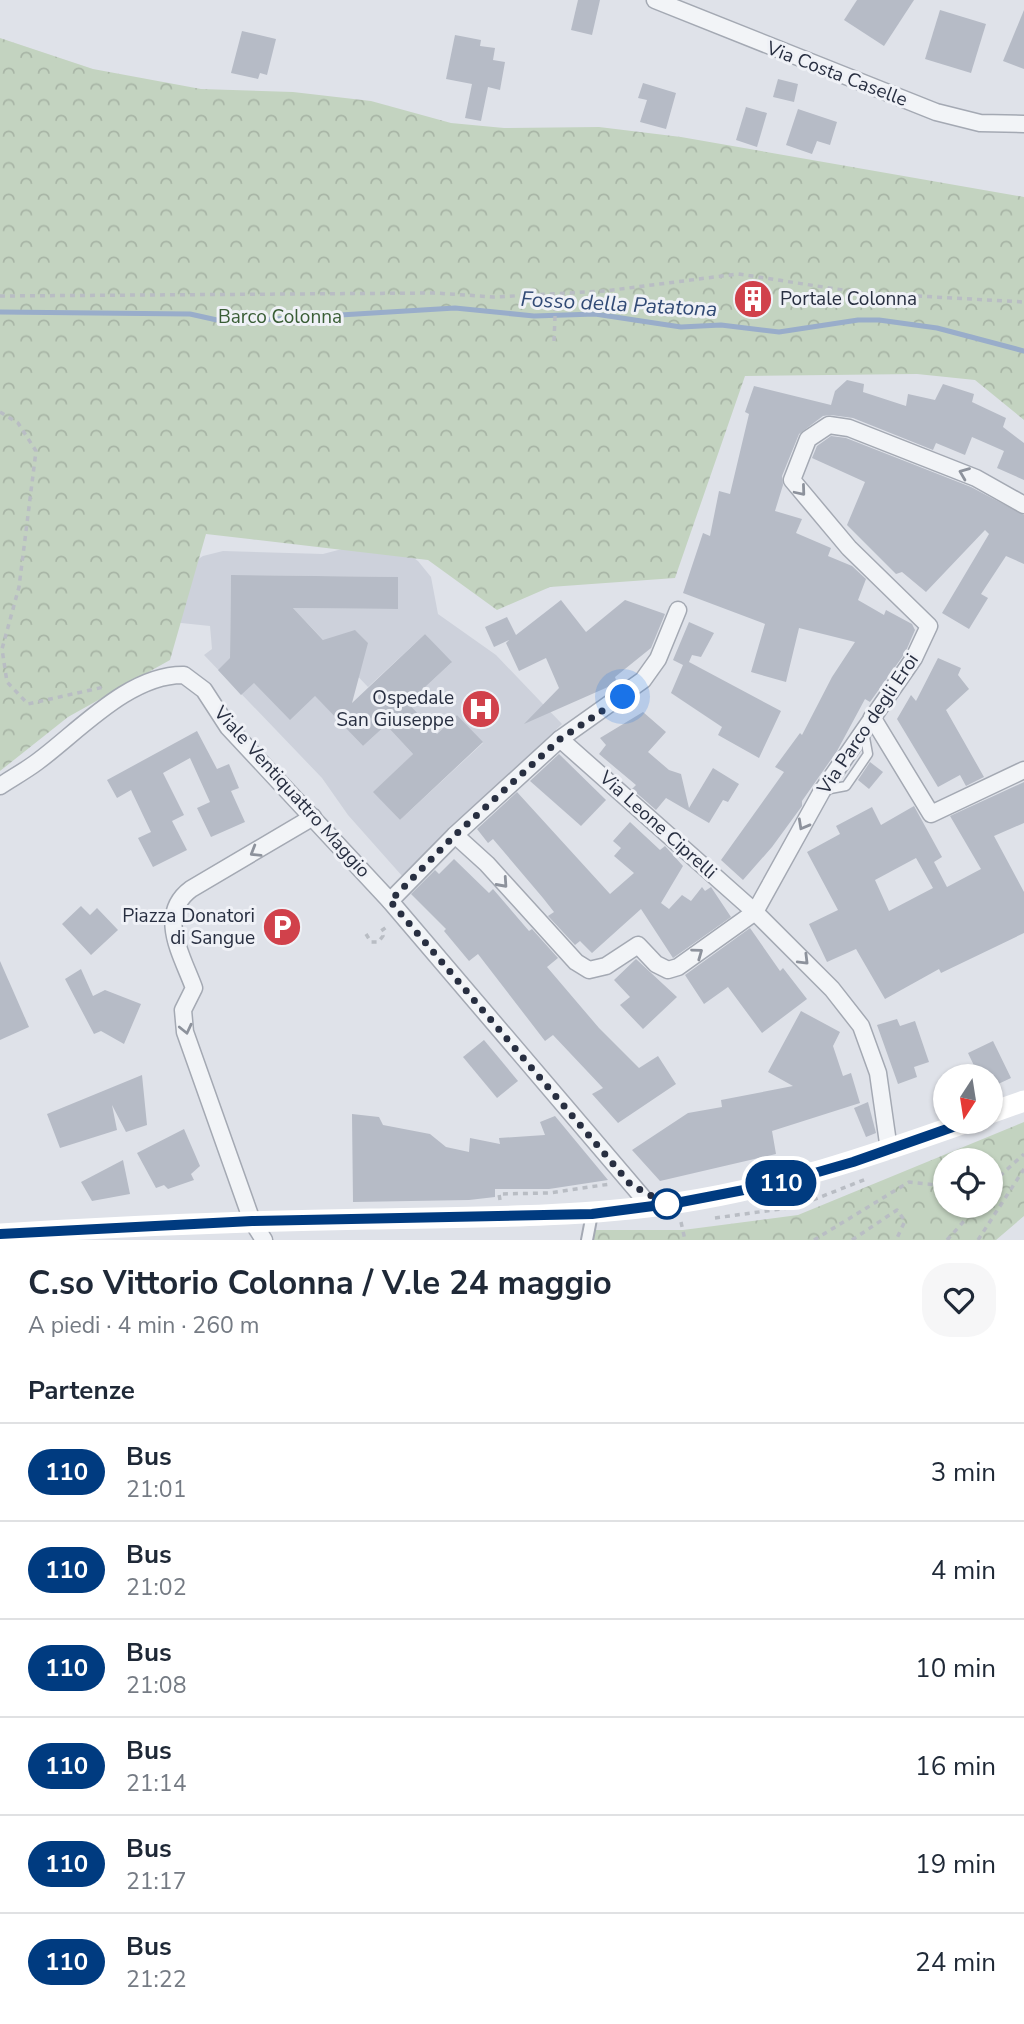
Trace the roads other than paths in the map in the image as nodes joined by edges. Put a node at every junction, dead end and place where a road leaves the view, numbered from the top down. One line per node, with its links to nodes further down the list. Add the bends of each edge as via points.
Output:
1 (655, 0): 2 (street, Via Costa Caselle, via 936,112 980,123)
2 (1024, 124)
3 (1024, 505): 5 (street, Via Parco degli Eroi, one-way to 5, via 976,478 849,428 829,425 808,439 792,480 849,548 929,626 914,658)
4 (678, 610): 6 (street, via 658,659 643,680)
5 (868, 723): 7 (street, via 931,814); 12 (street, Via Parco degli Eroi, one-way to 12, via 822,791)
6 (560, 739): 10 (street); 12 (street, Via Leone Ciprelli)
7 (1024, 770)
8 (0, 786): 9 (street, Viale Ventiquattro Maggio, via 106,706 161,677 184,675 204,690 228,727)
9 (313, 817): 11 (street, Viale Ventiquattro Maggio); 19 (street, one-way to 19, via 191,889 175,906 172,917 194,988 183,1010 186,1032)
10 (455, 835): 11 (street); 12 (street, one-way to 12, via 576,962 589,970 606,966 638,945 656,964 668,970 678,967)
11 (390, 901): 17 (street, Viale Ventiquattro Maggio)
12 (755, 912): 16 (street, Via Leone Ciprelli, one-way to 16, via 832,989 861,1026 878,1073)
13 (1024, 1101): 14 (main road)
14 (1003, 1108)
15 (934, 1134): 16 (main road)
16 (889, 1150): 17 (main road, via 780,1183)
17 (650, 1206): 18 (main road)
18 (592, 1214): 19 (main road); 22 (street)
19 (252, 1221): 20 (main road); 21 (street)
20 (0, 1234)
21 (264, 1240)
22 (587, 1240)

